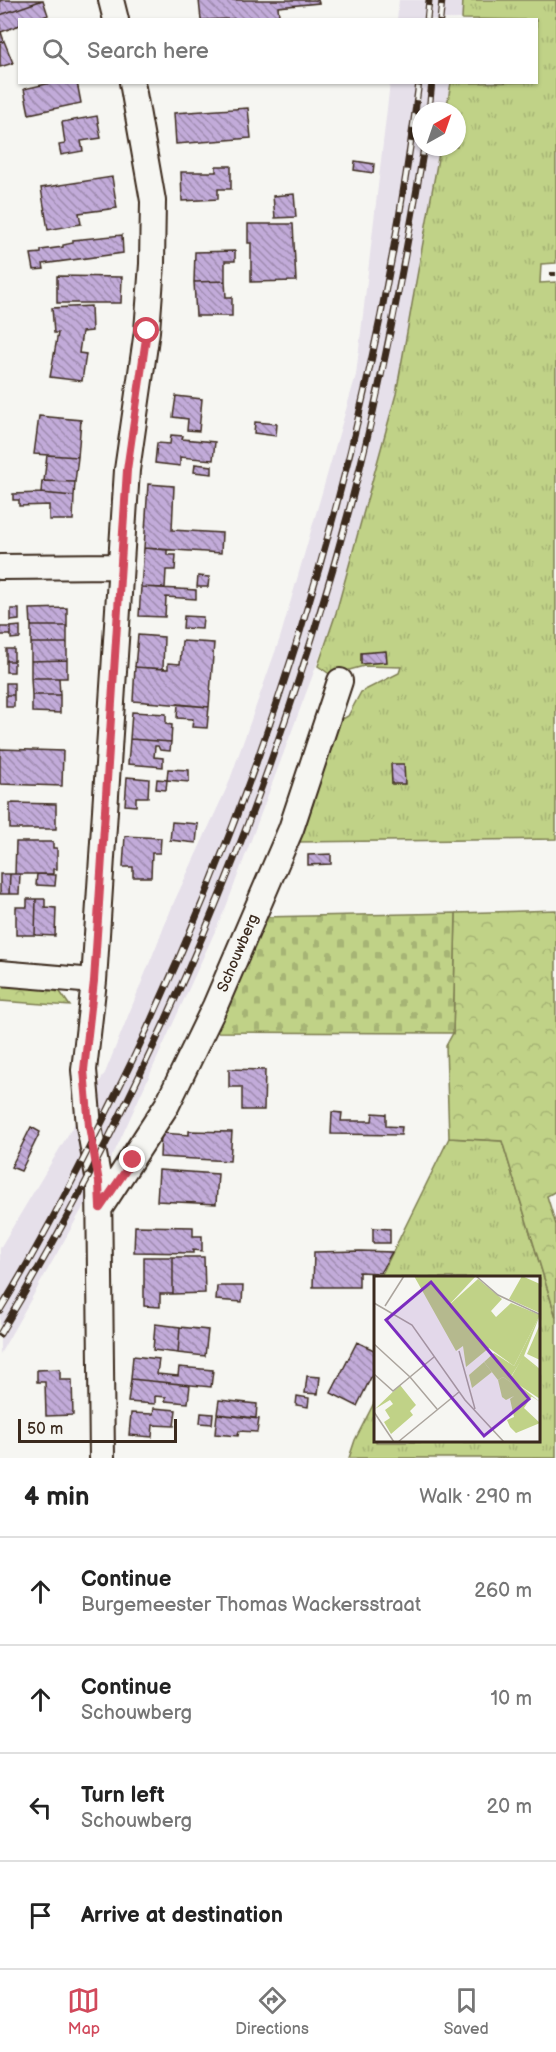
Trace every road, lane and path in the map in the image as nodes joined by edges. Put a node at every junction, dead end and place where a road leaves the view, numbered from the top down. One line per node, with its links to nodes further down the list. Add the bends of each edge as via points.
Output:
1 (111, 0): 2 (street)
2 (116, 18)
3 (132, 84): 6 (street, via 153,201 152,264)
4 (550, 274): 5 (path)
5 (556, 274)
6 (119, 566): 7 (street); 10 (street)
7 (0, 567)
8 (340, 681): 11 (street, Schouwberg, via 291,829 215,1006 167,1105)
9 (0, 973): 10 (street)
10 (94, 981): 11 (street, via 84,1070)
11 (100, 1208): 12 (street)
12 (102, 1458)

